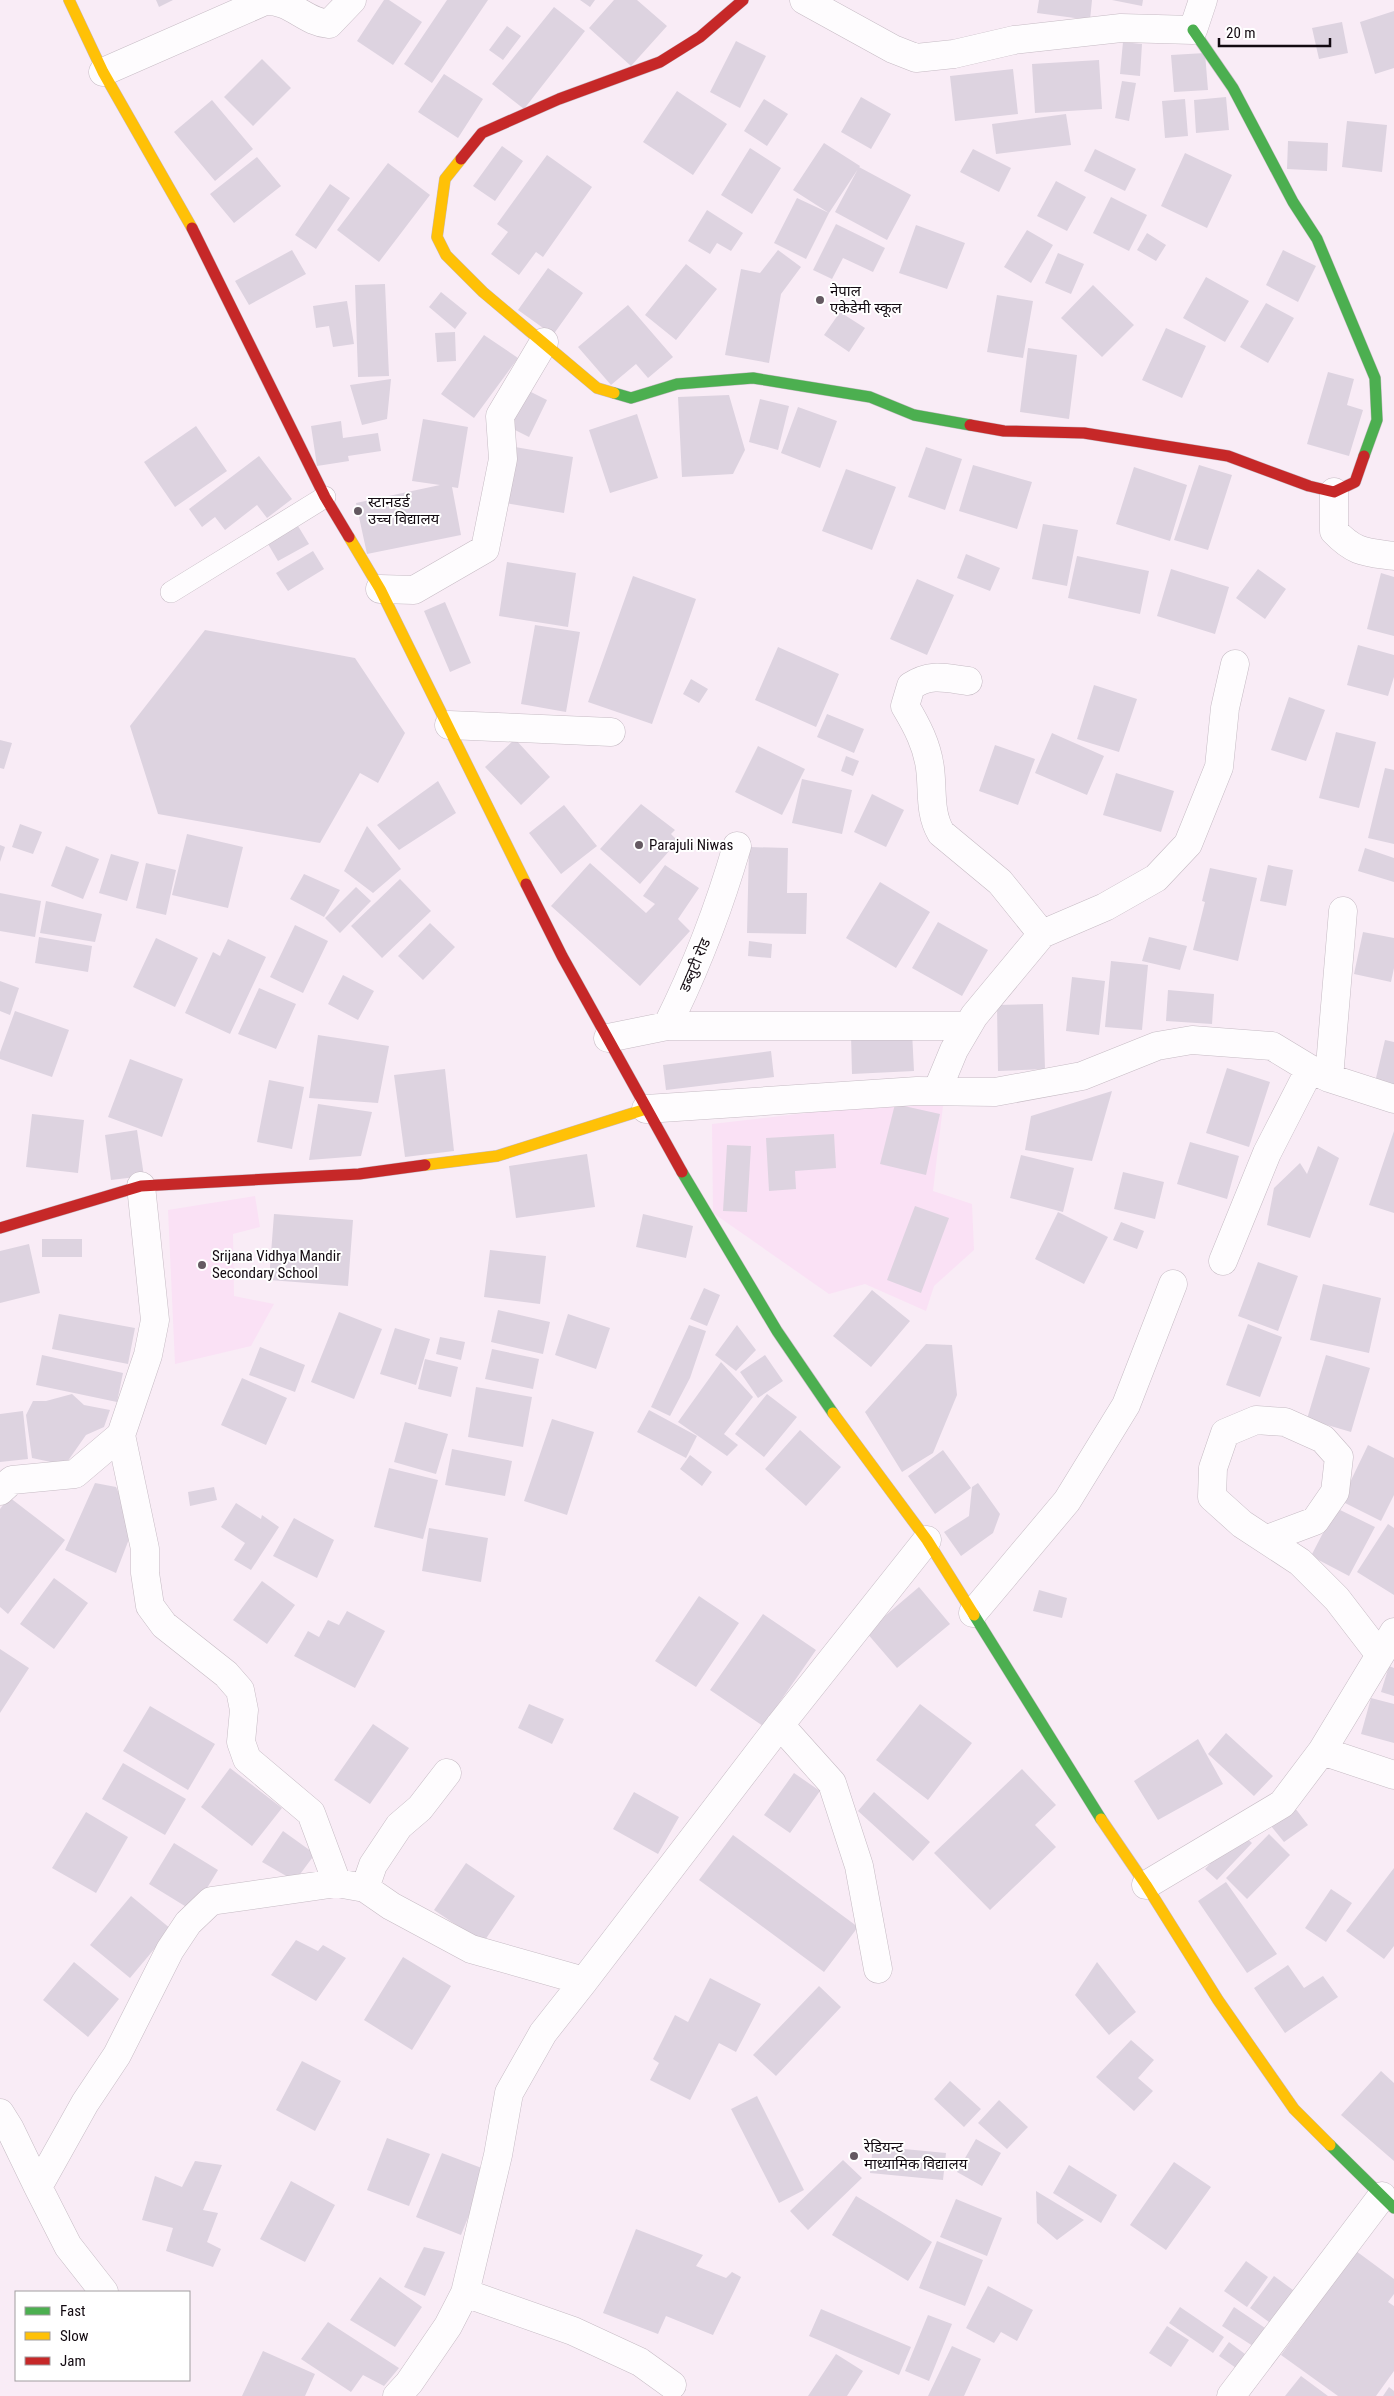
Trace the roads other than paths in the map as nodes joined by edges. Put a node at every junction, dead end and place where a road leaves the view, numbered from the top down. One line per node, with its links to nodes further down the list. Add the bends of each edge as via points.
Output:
1 (69, 0): 7 (street)
2 (352, 0): 7 (street, via 329,24 320,23 284,2 265,1)
3 (743, 0): 8 (street, via 700,36 660,62 559,99 482,133 445,179 437,237 446,255 483,292)
4 (804, 0): 6 (street, via 893,49 916,58 954,54 1014,40 1121,28)
5 (1203, 0): 6 (street)
6 (1193, 30): 9 (street, via 1233,88 1293,202 1317,239 1374,378 1377,420 1355,482)
7 (103, 72): 10 (street, via 200,241)
8 (544, 342): 9 (street, via 597,388 631,398 677,384 753,378 870,397 914,415 1004,431 1084,433 1228,456); 12 (street, via 500,416 503,459 485,549 414,590)
9 (1334, 492): 11 (street, via 1334,531 1348,546)
10 (325, 497): 12 (street); 13 (lane)
11 (1394, 556)
12 (380, 589): 16 (street)
13 (171, 592)
14 (1234, 664): 20 (street, via 1218,767 1188,844 1156,878 1105,907)
15 (968, 681): 20 (street, via 924,678 911,686 905,706 920,729 930,767 934,822 941,833 1000,882)
16 (449, 725): 17 (street); 23 (street, via 562,956)
17 (611, 732)
18 (737, 846): 21 (street, डब्लुटी रोड, via 709,932)
19 (1343, 911): 24 (street)
20 (1042, 934): 22 (street)
21 (668, 1026): 22 (street); 23 (street)
22 (968, 1026): 25 (street)
23 (608, 1038): 27 (street)
24 (1320, 1073): 25 (street, via 1272,1046 1192,1040 1158,1046 1082,1076 995,1092); 26 (street); 30 (street, via 1267,1153)
25 (936, 1091): 27 (street)
26 (1394, 1098)
27 (646, 1109): 28 (street, via 497,1156 359,1174); 35 (street, via 777,1332 843,1428)
28 (141, 1186): 29 (street); 32 (street, via 155,1320 148,1354)
29 (0, 1228)
30 (1222, 1261)
31 (1173, 1284): 36 (street, via 1126,1405 1067,1501)
32 (121, 1435): 33 (street, via 75,1474 12,1480); 42 (street, via 145,1549 150,1606 164,1625 226,1674 240,1690 244,1710 241,1742 247,1759 311,1813)
33 (0, 1491)
34 (1267, 1538): 34 (street, via 1242,1524 1212,1497 1213,1468 1225,1433 1256,1420 1285,1422 1323,1439 1339,1457 1335,1492 1315,1521); 37 (street, via 1300,1562)
35 (927, 1540): 36 (street); 38 (street)
36 (973, 1613): 43 (street, via 1114,1840)
37 (1387, 1643): 39 (street)
38 (780, 1725): 45 (street, via 832,1783 859,1866); 46 (street)
39 (1322, 1751): 41 (street); 43 (street, via 1282,1804)
40 (447, 1773): 44 (street, via 420,1808 399,1826 374,1864)
41 (1394, 1775)
42 (337, 1883): 44 (street); 48 (street, via 211,1901 188,1923 170,1950 117,2055 85,2103)
43 (1146, 1885): 49 (street, via 1218,2000 1294,2110)
44 (365, 1888): 46 (street, via 391,1906 471,1949)
45 (878, 1969)
46 (584, 1981): 51 (street, via 544,2033 509,2093 498,2155)
47 (0, 2113): 48 (street)
48 (38, 2187): 50 (street, via 68,2246)
49 (1388, 2202): 54 (street)
50 (103, 2291)
51 (465, 2293): 52 (street, via 573,2331 640,2362); 53 (street, via 448,2326)
52 (672, 2385)
53 (397, 2396)
54 (1231, 2396)

